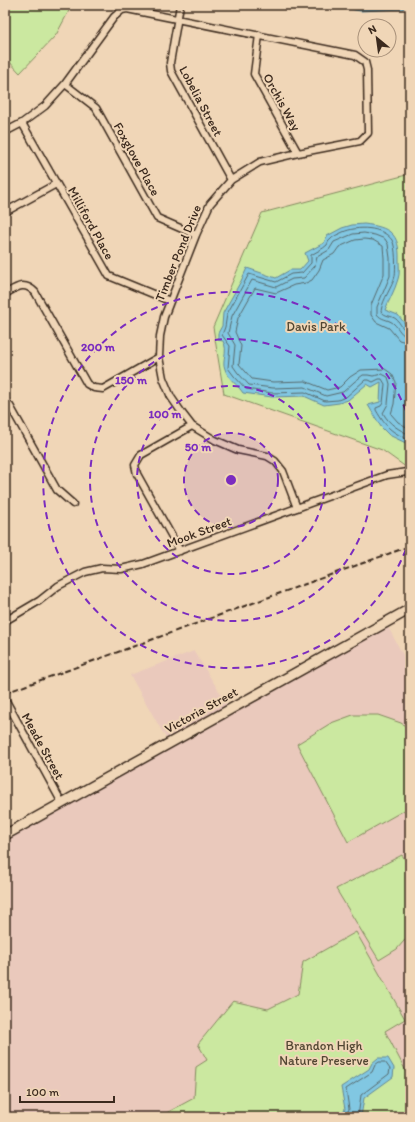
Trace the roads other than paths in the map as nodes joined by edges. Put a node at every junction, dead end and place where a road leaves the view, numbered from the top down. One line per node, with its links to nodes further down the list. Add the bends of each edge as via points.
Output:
1 (180, 5): 2 (street, Lobelia Street)
2 (178, 20): 3 (street, Timber Pond Drive); 4 (street, Timber Pond Drive, via 133,9 122,10 114,17); 8 (street, Lobelia Street, via 170,63 171,71)
3 (259, 35): 7 (street, Orchis Way, via 254,74); 7 (street, Timber Pond Drive, via 355,55 365,62 368,133 360,141)
4 (65, 84): 5 (street, Timber Pond Drive, via 45,106); 11 (street, Foxglove Place, via 96,108 157,218)
5 (22, 123): 6 (street, Timber Pond Drive); 9 (street, Milliford Place)
6 (5, 132)
7 (298, 153): 8 (street, Timber Pond Drive, via 260,162)
8 (231, 180): 11 (street, Timber Pond Drive, via 210,204)
9 (56, 184): 10 (street); 13 (street, Milliford Place, via 109,276)
10 (5, 212)
11 (196, 235): 13 (street, Timber Pond Drive)
12 (5, 294): 14 (street, via 21,286 36,292 90,387 103,389)
13 (170, 302): 14 (street, Timber Pond Drive, via 160,336)
14 (159, 357): 16 (street, Timber Pond Drive, via 163,378 171,397)
15 (5, 401): 18 (street, via 57,490)
16 (192, 426): 19 (street, via 226,445 268,456 275,461 283,471); 20 (street, via 141,455 135,465 137,474)
17 (407, 472): 19 (street, Mook Street, via 387,476)
18 (73, 504)
19 (297, 508): 20 (street, Mook Street)
20 (180, 551): 22 (street, Mook Street, via 131,567 102,568 72,577 40,601)
21 (410, 609): 24 (street, Victoria Street)
22 (5, 621)
23 (5, 699): 24 (street, Meade Street)
24 (62, 803): 25 (street, Victoria Street)
25 (5, 835)

